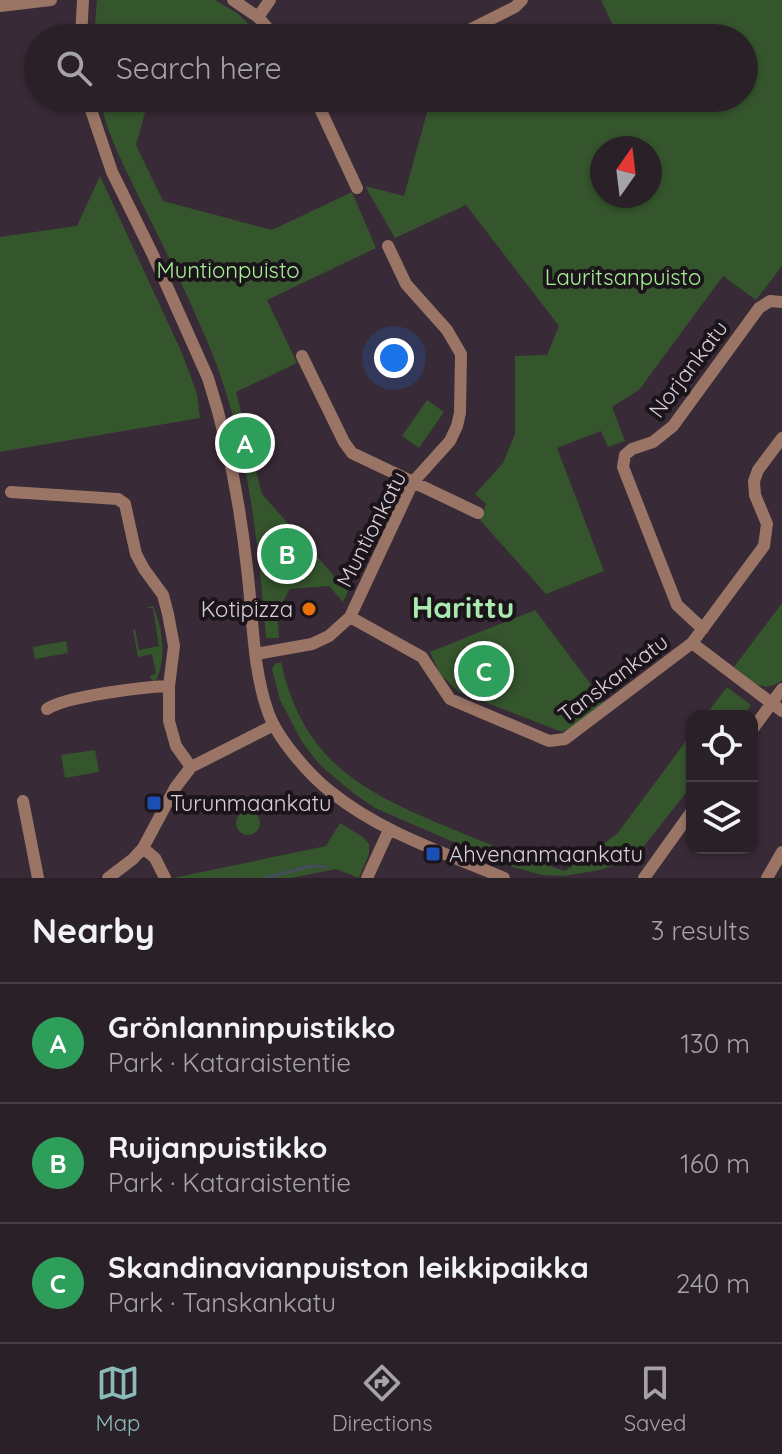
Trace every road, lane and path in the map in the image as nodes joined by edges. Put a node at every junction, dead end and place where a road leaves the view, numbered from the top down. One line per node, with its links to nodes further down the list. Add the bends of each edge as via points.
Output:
1 (51, 0): 5 (street)
2 (83, 0): 9 (street)
3 (233, 0): 8 (street)
4 (270, 0): 8 (street)
5 (14, 2): 7 (street)
6 (519, 4): 11 (street)
7 (0, 6)
8 (258, 17): 10 (street)
9 (82, 24)
10 (264, 24)
11 (480, 24)
12 (92, 112): 24 (street, via 112,172 215,399 243,531)
13 (325, 112): 14 (street)
14 (357, 188)
15 (388, 246): 19 (street, Muntionkatu, via 406,284 461,354 457,426)
16 (782, 302): 23 (street, Norjankatu, via 759,308 673,426 625,455 623,467 677,605)
17 (302, 356): 19 (street, via 348,449)
18 (782, 438): 23 (street, Tanskankatu, via 754,481 767,524 764,546)
19 (413, 482): 21 (street); 22 (street, Muntionkatu)
20 (11, 492): 25 (street, via 118,499 125,504 136,554 163,595 168,614 174,646)
21 (478, 513)
22 (350, 617): 23 (street, Tanskankatu, via 422,657 450,699 549,741 571,737); 24 (street, Muntionkatu, via 312,644)
23 (697, 637): 27 (street, Norjankatu)
24 (256, 654): 30 (street)
25 (169, 686): 28 (street); 31 (street, via 171,733)
26 (782, 689): 27 (street)
27 (777, 707): 29 (street)
28 (47, 709)
29 (758, 724)
30 (274, 725): 31 (street); 34 (street, via 329,791)
31 (191, 767): 35 (street)
32 (23, 801): 37 (street)
33 (686, 819): 42 (street)
34 (389, 830): 40 (street); 41 (street)
35 (143, 848): 38 (street); 39 (street)
36 (782, 852): 43 (street)
37 (38, 878)
38 (108, 878)
39 (165, 878)
40 (367, 878)
41 (504, 878)
42 (644, 878)
43 (767, 878)

